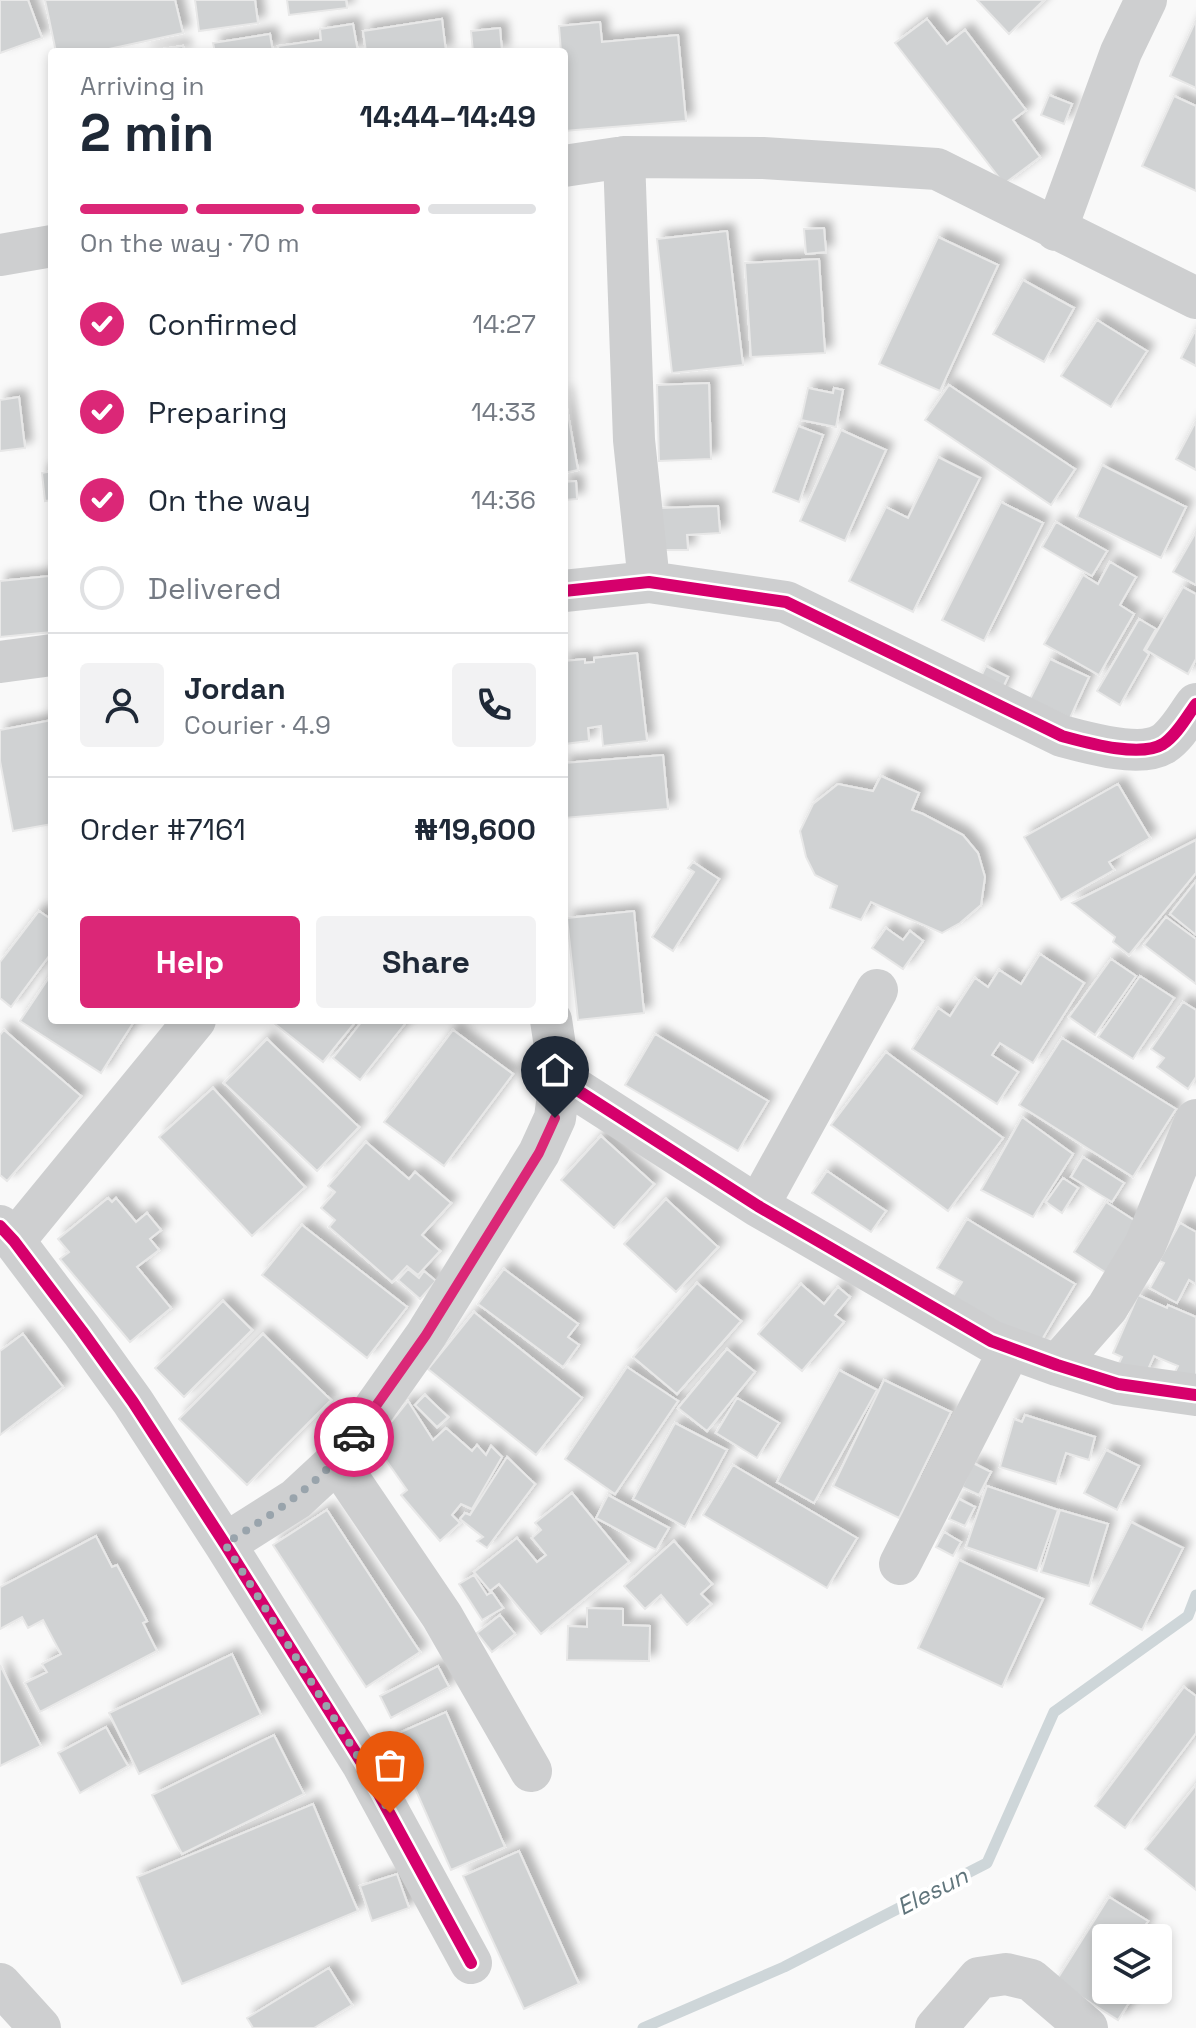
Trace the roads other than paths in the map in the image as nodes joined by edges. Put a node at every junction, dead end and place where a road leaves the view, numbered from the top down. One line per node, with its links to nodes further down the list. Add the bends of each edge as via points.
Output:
1 (1146, 0): 4 (street, via 1121,52)
2 (624, 157): 3 (street); 4 (street, via 763,158 937,169); 8 (street, via 634,440)
3 (568, 165)
4 (1056, 230): 7 (street)
5 (48, 247): 6 (street)
6 (0, 255)
7 (1196, 298)
8 (649, 582): 9 (street); 12 (street, via 786,602 1062,736 1098,745 1133,749 1162,744)
9 (568, 591)
10 (48, 656): 11 (street)
11 (0, 662)
12 (1196, 704)
13 (877, 990): 18 (street)
14 (191, 1024): 19 (street)
15 (552, 1024): 16 (street)
16 (560, 1079): 18 (street); 23 (street, via 555,1118 539,1153 426,1335)
17 (1196, 1120): 21 (street, via 1145,1245 1107,1308)
18 (758, 1206): 20 (street)
19 (7, 1234): 24 (street, via 133,1402)
20 (1010, 1349): 21 (street); 25 (street)
21 (1057, 1365): 22 (street, via 1118,1384)
22 (1196, 1395)
23 (337, 1461): 24 (street, via 296,1499); 26 (street, via 442,1616)
24 (225, 1544): 27 (street, via 362,1763)
25 (900, 1564)
26 (531, 1771)
27 (471, 1963)
28 (0, 1984): 29 (street)
29 (40, 2028)
30 (936, 2028): 31 (street, via 979,1978 1006,1974 1031,1980)
31 (1087, 2028)

